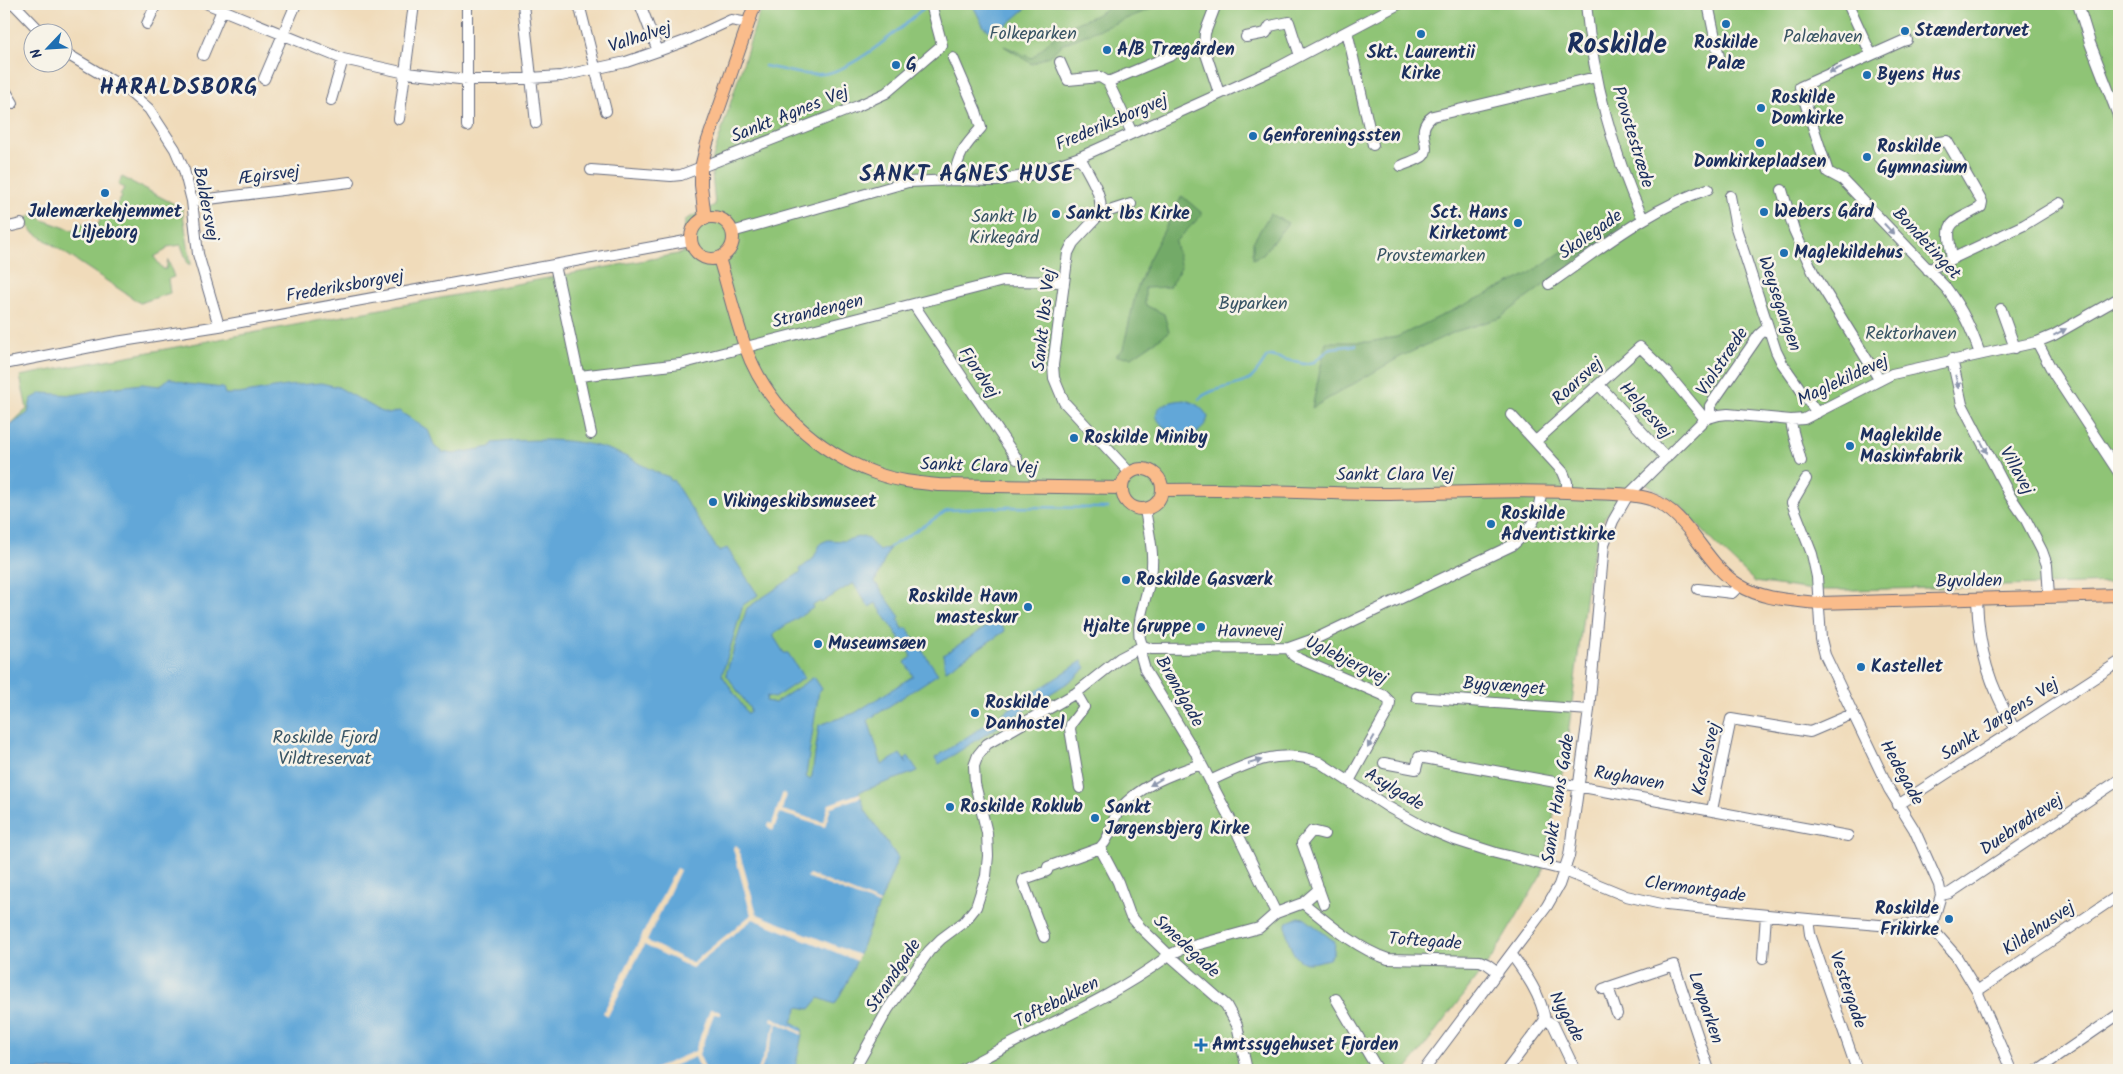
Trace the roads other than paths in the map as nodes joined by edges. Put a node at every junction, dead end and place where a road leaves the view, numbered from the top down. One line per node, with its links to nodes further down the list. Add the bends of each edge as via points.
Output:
1 (9, 4): 19 (street)
2 (14, 4): 21 (street)
3 (156, 4): 23 (street)
4 (208, 4): 20 (street, Valhalvej)
5 (296, 4): 25 (street)
6 (414, 4): 39 (street)
7 (467, 4): 43 (street)
8 (523, 4): 42 (street)
9 (579, 4): 38 (street)
10 (640, 4): 28 (street)
11 (756, 4): 22 (main road)
12 (931, 4): 59 (street, Sankt Agnes Vej, via 942,45 890,90 858,106)
13 (1216, 4): 46 (street, via 1205,33 1204,48)
14 (1398, 4): 24 (street, Frederiksborgvej)
15 (1586, 4): 40 (street, Provstestræde)
16 (1708, 4): 34 (street)
17 (1848, 4): 29 (street)
18 (2078, 4): 50 (street)
19 (4, 8)
20 (222, 10): 25 (street, Valhalvej); 30 (street)
21 (31, 22)
22 (748, 23): 28 (street, Valhalvej, via 731,20); 59 (main road)
23 (147, 24)
24 (1347, 31): 32 (street, Frederiksborgvej); 56 (street)
25 (283, 35): 36 (street, Valhalvej); 41 (street)
26 (1246, 37): 32 (street, via 1266,33 1270,26 1289,22)
27 (1907, 40): 29 (street)
28 (658, 51): 38 (street, Valhalvej)
29 (1871, 54): 79 (street, Bondetinget, one-way to 79, via 1800,87 1828,172 1843,180)
30 (203, 55)
31 (1172, 55): 44 (street)
32 (1300, 56): 46 (street, Frederiksborgvej)
33 (72, 57): 66 (street, Baldersvej, via 126,89 148,109 175,149)
34 (1719, 57)
35 (953, 58): 61 (street, via 982,128 962,149)
36 (343, 59): 39 (street, Valhalvej); 47 (street)
37 (1060, 62): 44 (street, via 1068,80 1100,77)
38 (596, 69): 42 (street, Valhalvej); 49 (street, Valhalvej)
39 (406, 73): 43 (street, Valhalvej); 51 (street)
40 (1596, 77): 58 (street, via 1433,116 1423,126 1423,156); 71 (street, Provstestræde, via 1623,168)
41 (264, 79)
42 (531, 79): 43 (street, Valhalvej); 52 (street)
43 (468, 80): 53 (street)
44 (1108, 82): 54 (street)
45 (4, 88): 48 (street)
46 (1219, 93): 54 (street, Frederiksborgvej)
47 (331, 100)
48 (13, 103)
49 (606, 111)
50 (2119, 118)
51 (399, 119)
52 (536, 122)
53 (467, 126)
54 (1132, 133): 57 (street, Frederiksborgvej)
55 (1930, 143): 77 (street, via 1947,141 1982,202 1981,208 1952,224 1947,231)
56 (1373, 145)
57 (1080, 157): 61 (street, Frederiksborgvej, via 1029,175 1003,180); 69 (street, via 1098,192)
58 (1400, 166)
59 (701, 168): 60 (street, Sankt Agnes Vej, via 676,176); 70 (main road)
60 (591, 170)
61 (954, 180): 74 (street, Frederiksborgvej, via 921,180 890,185)
62 (350, 182): 66 (street, Ægirsvej)
63 (1708, 189): 71 (street, Skolegade)
64 (1782, 190): 94 (street, via 1794,230 1813,272)
65 (1730, 196): 86 (street, Weysegangen, via 1736,228)
66 (192, 201): 85 (street, Baldersvej, via 198,254)
67 (2060, 203): 77 (street, via 2024,225)
68 (1132, 204): 69 (street)
69 (1100, 214): 80 (street, Sankt Ibs Vej, via 1070,248)
70 (705, 219): 74 (main road, via 711,217 724,221); 75 (main road, via 694,227)
71 (1643, 219): 81 (street, Skolegade)
72 (21, 224): 73 (street)
73 (4, 228)
74 (732, 232): 76 (main road, via 729,251)
75 (691, 240): 76 (main road, via 701,256); 78 (street, Frederiksborgvej)
76 (719, 258): 88 (main road, Sankt Clara Vej)
77 (1952, 258): 79 (street)
78 (555, 265): 85 (street, Frederiksborgvej); 93 (street)
79 (1928, 270): 90 (street, Bondetinget, via 1961,308)
80 (1064, 282): 83 (street, Strandengen, via 1003,281); 105 (street, Sankt Ibs Vej, via 1053,364 1057,388 1064,402)
81 (1550, 284)
82 (2119, 298): 87 (street, Maglekildevej, one-way to 82)
83 (914, 305): 88 (street, Strandengen); 103 (street, Fjordvej)
84 (2002, 309): 89 (street)
85 (219, 326): 92 (street, Frederiksborgvej)
86 (1768, 327): 96 (street, Weysegangen, via 1782,363); 98 (street, Violstræde, via 1759,335 1710,406)
87 (2037, 342): 89 (street, Maglekildevej); 106 (street)
88 (745, 348): 93 (street, Strandengen, via 680,364); 108 (main road, Sankt Clara Vej, via 760,378 798,426 847,462 877,474 939,485)
89 (2015, 348): 90 (street, Maglekildevej)
90 (1980, 354): 91 (street, Maglekildevej)
91 (1952, 360): 94 (street, Maglekildevej); 117 (street, Villavej, one-way to 117, via 1962,404 2042,551)
92 (4, 364)
93 (580, 376): 100 (street)
94 (1879, 379): 96 (street, Maglekildevej)
95 (1599, 384): 98 (street, Roarsvej, via 1640,347); 101 (street, Roarsvej); 102 (street, Helgesvej)
96 (1817, 413): 99 (street, Maglekildevej)
97 (1511, 414): 101 (street)
98 (1708, 418): 99 (street, Maglekildevej, via 1728,414); 102 (street)
99 (1791, 420): 104 (street)
100 (590, 434)
101 (1536, 441): 111 (street, via 1563,472)
102 (1666, 458): 112 (street)
103 (1017, 459)
104 (1801, 461)
105 (1130, 473): 108 (main road); 109 (main road, via 1141,469 1151,472)
106 (2119, 474)
107 (1806, 479): 119 (street, Hedegade, via 1792,503 1812,554 1818,578)
108 (1122, 488): 113 (main road, via 1128,504)
109 (1162, 490): 110 (main road, Sankt Clara Vej, via 1362,494); 113 (main road, via 1157,502)
110 (1541, 492): 111 (main road, Sankt Clara Vej); 121 (street, Havnevej, via 1534,523 1513,545 1317,638)
111 (1567, 492): 112 (main road, Sankt Clara Vej)
112 (1628, 495): 114 (main road, Sankt Clara Vej, via 1647,498 1666,508 1680,520 1717,566); 125 (street, Sankt Hans Gade, via 1604,544)
113 (1145, 509): 120 (street, via 1152,573 1138,630)
114 (1740, 585): 115 (street, via 1732,593); 119 (main road, Byvolden, via 1761,595)
115 (1698, 589)
116 (2119, 595): 117 (main road, Byvolden)
117 (2049, 597): 118 (main road, Byvolden)
118 (1977, 600): 119 (main road, Byvolden); 127 (street, via 1978,631 1985,663 2001,706)
119 (1819, 603): 126 (street, Hedegade, via 1823,647)
120 (1143, 646): 121 (street, Havnevej, via 1152,649); 123 (street, via 1120,658); 128 (street, Brøndgade, via 1141,656 1146,670)
121 (1289, 648): 132 (street, Uglebjergvej, one-way to 132, via 1298,660 1383,695 1390,702)
122 (2119, 662): 127 (street, Sankt Jørgens Vej)
123 (1076, 693): 134 (street, via 1084,707 1070,729); 160 (street, Strandgade, via 987,744 978,755 974,766 975,784 987,833 988,856 986,876 976,907 965,921 929,951 888,1009)
124 (1418, 697): 125 (street, Bygvænget)
125 (1589, 710): 133 (street, Sankt Hans Gade)
126 (1852, 714): 135 (street, Hedegade); 136 (street, Kastelsvej, via 1810,732 1731,719)
127 (2015, 730): 135 (street, Sankt Jørgens Vej)
128 (1198, 757): 131 (street, Brøndgade); 139 (street, one-way to 139, via 1139,791 1118,811 1106,842)
129 (1384, 763): 133 (street, Rughaven, via 1416,769 1419,757)
130 (2119, 780): 142 (street, Duebrødrevej, via 1950,893)
131 (1210, 781): 132 (street, Asylgade, one-way to 132, via 1249,763 1288,755 1319,762); 146 (street, Brøndgade)
132 (1349, 781): 140 (street, Asylgade, via 1388,807 1452,839)
133 (1579, 787): 136 (street, Rughaven); 140 (street, Sankt Hans Gade)
134 (1080, 788)
135 (1898, 805): 142 (street, Hedegade, via 1914,829)
136 (1712, 810): 138 (street, Rughaven)
137 (1324, 834): 141 (street, via 1312,831 1302,843)
138 (1848, 836)
139 (1100, 848): 150 (street, via 1024,879); 152 (street, Smedegade, via 1130,914)
140 (1565, 871): 147 (street, Clermontgade, via 1632,898 1666,905); 151 (street, Sankt Hans Gade, via 1547,906)
141 (1319, 889): 144 (street); 145 (street)
142 (1941, 895): 149 (street)
143 (2119, 895): 155 (street, Kildehusvej)
144 (1303, 903): 146 (street); 154 (street, Toftegade, via 1373,954 1388,959 1480,961)
145 (1324, 904)
146 (1276, 913): 152 (street, via 1259,928 1182,949)
147 (1766, 915): 148 (street, Clermontgade); 153 (street, Clermontgade)
148 (1808, 919): 149 (street, Clermontgade, via 1891,926); 168 (street, Vestergade, via 1810,934)
149 (1933, 922): 155 (street, via 1939,938 1956,956)
150 (1044, 937)
151 (1512, 954): 154 (street, Sankt Hans Gade); 159 (street, Nygade, via 1524,969)
152 (1166, 957): 161 (street, Toftebakken, via 1111,995); 162 (street, Smedegade, via 1226,1005 1237,1025)
153 (1763, 958)
154 (1498, 972): 164 (street, Sankt Hans Gade)
155 (1977, 991): 169 (street)
156 (1336, 1000): 163 (street)
157 (1617, 1014): 167 (street, Løvparken, via 1605,988 1674,965)
158 (2119, 1014): 170 (street)
159 (1545, 1020): 165 (street); 166 (street, Nygade, via 1553,1024)
160 (854, 1070)
161 (962, 1070)
162 (1247, 1070)
163 (1378, 1070)
164 (1424, 1070)
165 (1507, 1070)
166 (1575, 1070)
167 (1708, 1070)
168 (1857, 1070)
169 (2011, 1070)
170 (2038, 1070)

